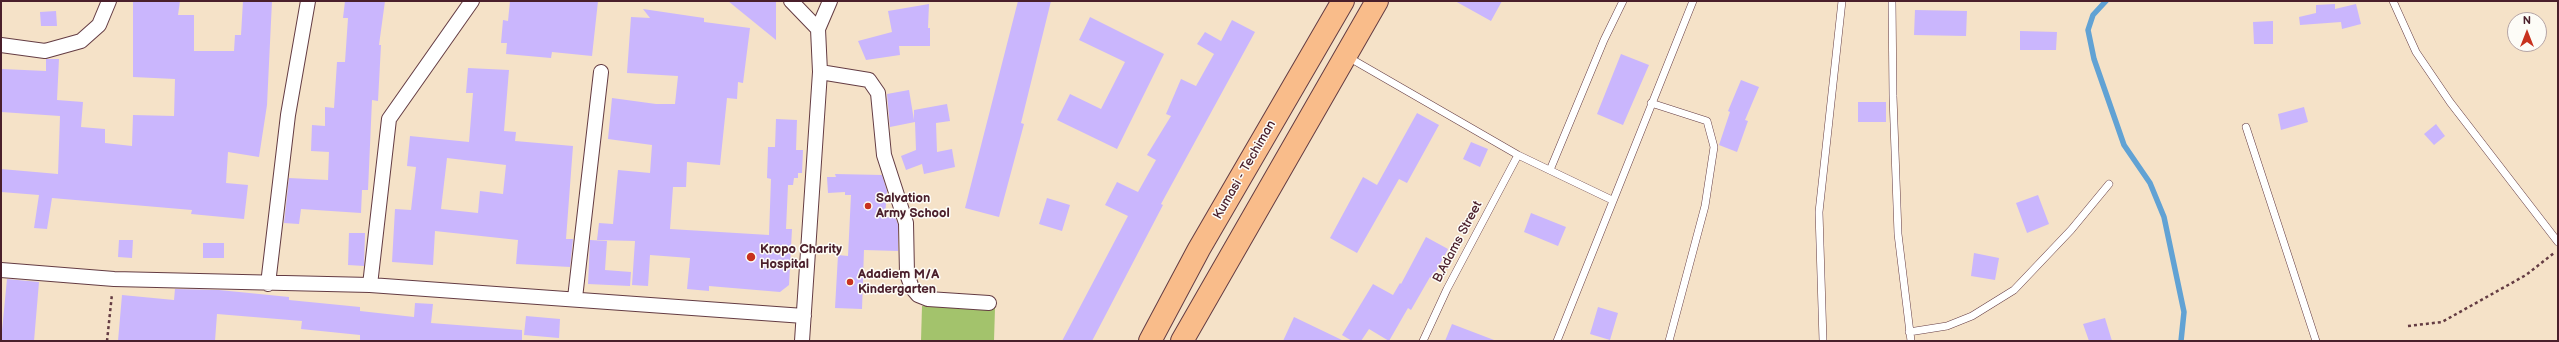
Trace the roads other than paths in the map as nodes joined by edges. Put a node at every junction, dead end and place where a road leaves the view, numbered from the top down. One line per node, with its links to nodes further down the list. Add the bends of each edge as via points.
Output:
1 (109, 1): 14 (street, via 99,25 81,41 45,51)
2 (308, 1): 26 (street, via 288,115)
3 (472, 1): 27 (street, via 389,119)
4 (791, 1): 13 (street)
5 (830, 1): 13 (street)
6 (1344, 1): 33 (highway, Kumasi - Techiman, via 1200,249)
7 (1377, 1): 15 (highway)
8 (1623, 1): 21 (lane)
9 (1693, 1): 18 (lane)
10 (1842, 1): 38 (lane, via 1819,212)
11 (1892, 1): 31 (lane, via 1892,90 1898,234)
12 (2393, 1): 24 (lane, via 2416,52 2450,102)
13 (818, 29): 17 (street)
14 (1, 45)
15 (1346, 56): 20 (lane); 34 (highway)
16 (601, 72): 28 (street)
17 (820, 72): 29 (street, via 869,80 878,93 884,155 906,223 907,274 912,288 918,295 928,299); 30 (street)
18 (1652, 104): 23 (lane); 37 (lane, via 1706,121 1714,147 1705,206)
19 (2246, 127): 40 (lane)
20 (1518, 155): 21 (lane); 35 (lane, B.Adams Street, via 1447,289)
21 (1550, 170): 23 (lane)
22 (2109, 184): 31 (lane, via 2071,230 2014,290 1972,316 1947,326)
23 (1612, 200): 36 (lane)
24 (2558, 242)
25 (1, 270): 26 (street, via 114,279)
26 (268, 284): 27 (street)
27 (370, 285): 28 (street)
28 (575, 298): 30 (street)
29 (990, 303)
30 (804, 316): 32 (street)
31 (1909, 332): 39 (lane)
32 (802, 341)
33 (1150, 341)
34 (1182, 341)
35 (1423, 341)
36 (1557, 341)
37 (1669, 341)
38 (1823, 341)
39 (1911, 341)
40 (2316, 341)

